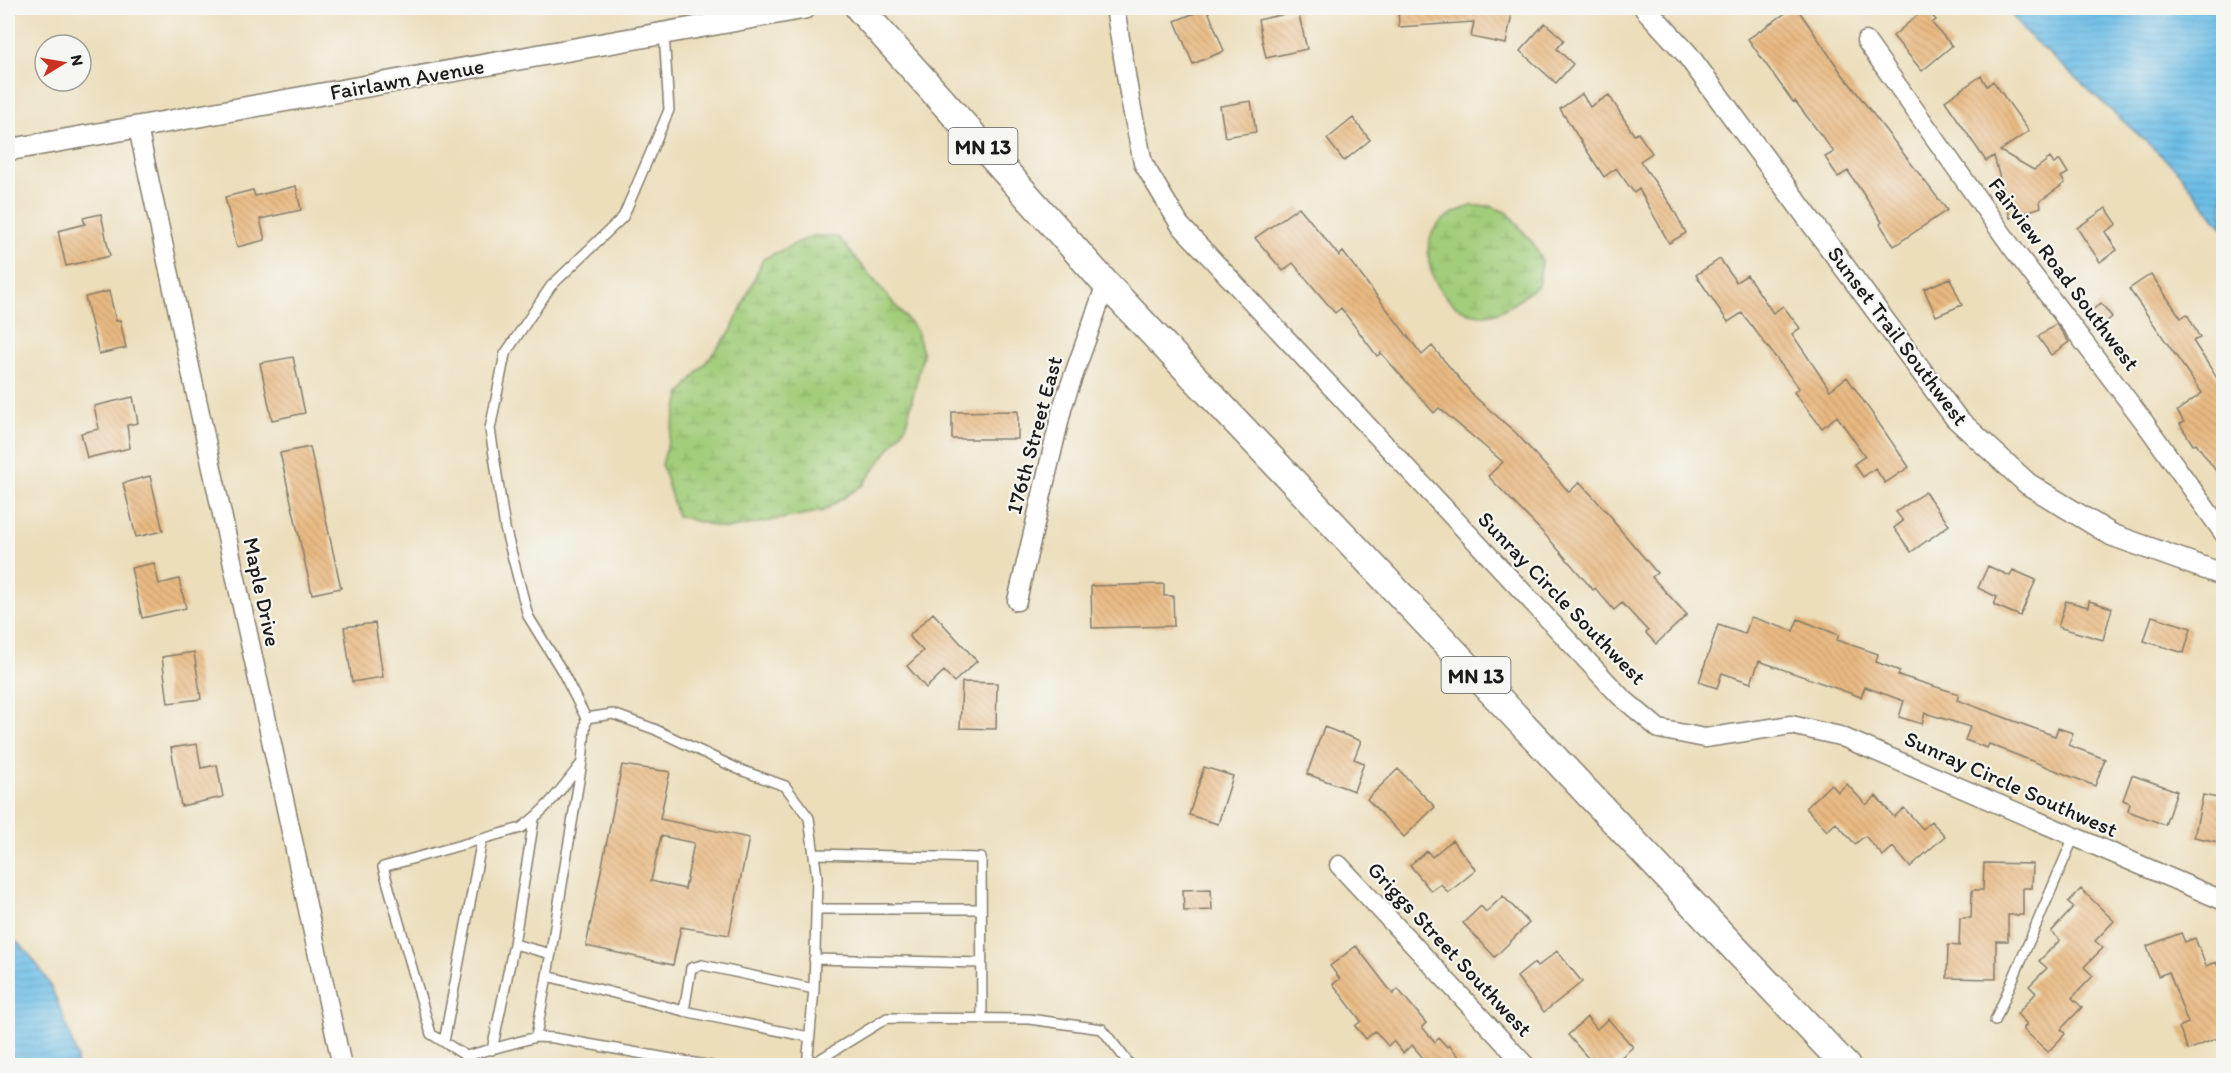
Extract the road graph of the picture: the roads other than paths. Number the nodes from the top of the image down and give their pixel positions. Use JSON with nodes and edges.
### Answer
{"nodes":[{"id":1,"x":806,"y":8,"type":"edge"},
{"id":2,"x":859,"y":8,"type":"edge"},
{"id":3,"x":1115,"y":8,"type":"edge"},
{"id":4,"x":1645,"y":8,"type":"edge"},
{"id":5,"x":664,"y":33,"type":"junction"},
{"id":6,"x":1866,"y":41,"type":"dead end"},
{"id":7,"x":138,"y":128,"type":"junction"},
{"id":8,"x":8,"y":150,"type":"edge"},
{"id":9,"x":1106,"y":284,"type":"junction"},
{"id":10,"x":2223,"y":534,"type":"edge"},
{"id":11,"x":2223,"y":574,"type":"edge"},
{"id":12,"x":1017,"y":601,"type":"dead end"},
{"id":13,"x":586,"y":718,"type":"junction"},
{"id":14,"x":582,"y":762,"type":"junction"},
{"id":15,"x":534,"y":819,"type":"junction"},
{"id":16,"x":482,"y":839,"type":"junction"},
{"id":17,"x":2073,"y":839,"type":"junction"},
{"id":18,"x":814,"y":854,"type":"junction"},
{"id":19,"x":1339,"y":865,"type":"dead end"},
{"id":20,"x":2223,"y":902,"type":"edge"},
{"id":21,"x":816,"y":909,"type":"junction"},
{"id":22,"x":981,"y":909,"type":"junction"},
{"id":23,"x":514,"y":944,"type":"junction"},
{"id":24,"x":550,"y":954,"type":"junction"},
{"id":25,"x":814,"y":959,"type":"junction"},
{"id":26,"x":981,"y":963,"type":"junction"},
{"id":27,"x":547,"y":976,"type":"junction"},
{"id":28,"x":814,"y":988,"type":"junction"},
{"id":29,"x":684,"y":1011,"type":"junction"},
{"id":30,"x":982,"y":1018,"type":"junction"},
{"id":31,"x":1995,"y":1021,"type":"dead end"},
{"id":32,"x":536,"y":1037,"type":"junction"},
{"id":33,"x":809,"y":1037,"type":"junction"},
{"id":34,"x":444,"y":1042,"type":"junction"},
{"id":35,"x":492,"y":1050,"type":"junction"},
{"id":36,"x":342,"y":1065,"type":"edge"},
{"id":37,"x":711,"y":1065,"type":"edge"},
{"id":38,"x":808,"y":1065,"type":"edge"},
{"id":39,"x":1131,"y":1065,"type":"edge"},
{"id":40,"x":1526,"y":1065,"type":"edge"},
{"id":41,"x":1846,"y":1065,"type":"edge"}],
"edges":[{"from":1,"to":5,"type":"street","name":"Fairlawn Avenue"},
{"from":2,"to":9,"type":"main road","number":"MN 13"},
{"from":3,"to":17,"type":"street","name":"Sunray Circle Southwest"},
{"from":4,"to":11,"type":"street","name":"Sunset Trail Southwest"},
{"from":5,"to":7,"type":"street","name":"Fairlawn Avenue"},
{"from":5,"to":13,"type":"lane"},
{"from":6,"to":10,"type":"street","name":"Fairview Road Southwest"},
{"from":7,"to":8,"type":"street","name":"Fairlawn Avenue"},
{"from":7,"to":36,"type":"street","name":"Maple Drive"},
{"from":9,"to":12,"type":"street","name":"176th Street East"},
{"from":9,"to":41,"type":"main road","number":"MN 13"},
{"from":13,"to":14,"type":"lane"},
{"from":13,"to":18,"type":"lane"},
{"from":14,"to":15,"type":"lane"},
{"from":14,"to":24,"type":"lane"},
{"from":15,"to":16,"type":"lane"},
{"from":15,"to":23,"type":"lane"},
{"from":16,"to":34,"type":"lane"},
{"from":16,"to":34,"type":"lane"},
{"from":17,"to":20,"type":"street","name":"Sunray Circle Southwest"},
{"from":17,"to":31,"type":"lane"},
{"from":18,"to":21,"type":"lane"},
{"from":18,"to":22,"type":"lane"},
{"from":19,"to":40,"type":"street","name":"Griggs Street Southwest"},
{"from":21,"to":22,"type":"lane"},
{"from":21,"to":25,"type":"lane"},
{"from":22,"to":26,"type":"lane"},
{"from":23,"to":24,"type":"lane"},
{"from":23,"to":35,"type":"lane"},
{"from":24,"to":27,"type":"lane"},
{"from":25,"to":26,"type":"lane"},
{"from":25,"to":28,"type":"lane"},
{"from":26,"to":30,"type":"lane"},
{"from":27,"to":29,"type":"lane"},
{"from":27,"to":32,"type":"lane"},
{"from":28,"to":29,"type":"lane"},
{"from":28,"to":33,"type":"lane"},
{"from":29,"to":33,"type":"lane"},
{"from":30,"to":38,"type":"lane"},
{"from":30,"to":39,"type":"lane"},
{"from":32,"to":35,"type":"lane"},
{"from":32,"to":37,"type":"lane"},
{"from":33,"to":38,"type":"lane"},
{"from":34,"to":35,"type":"lane"}]}
